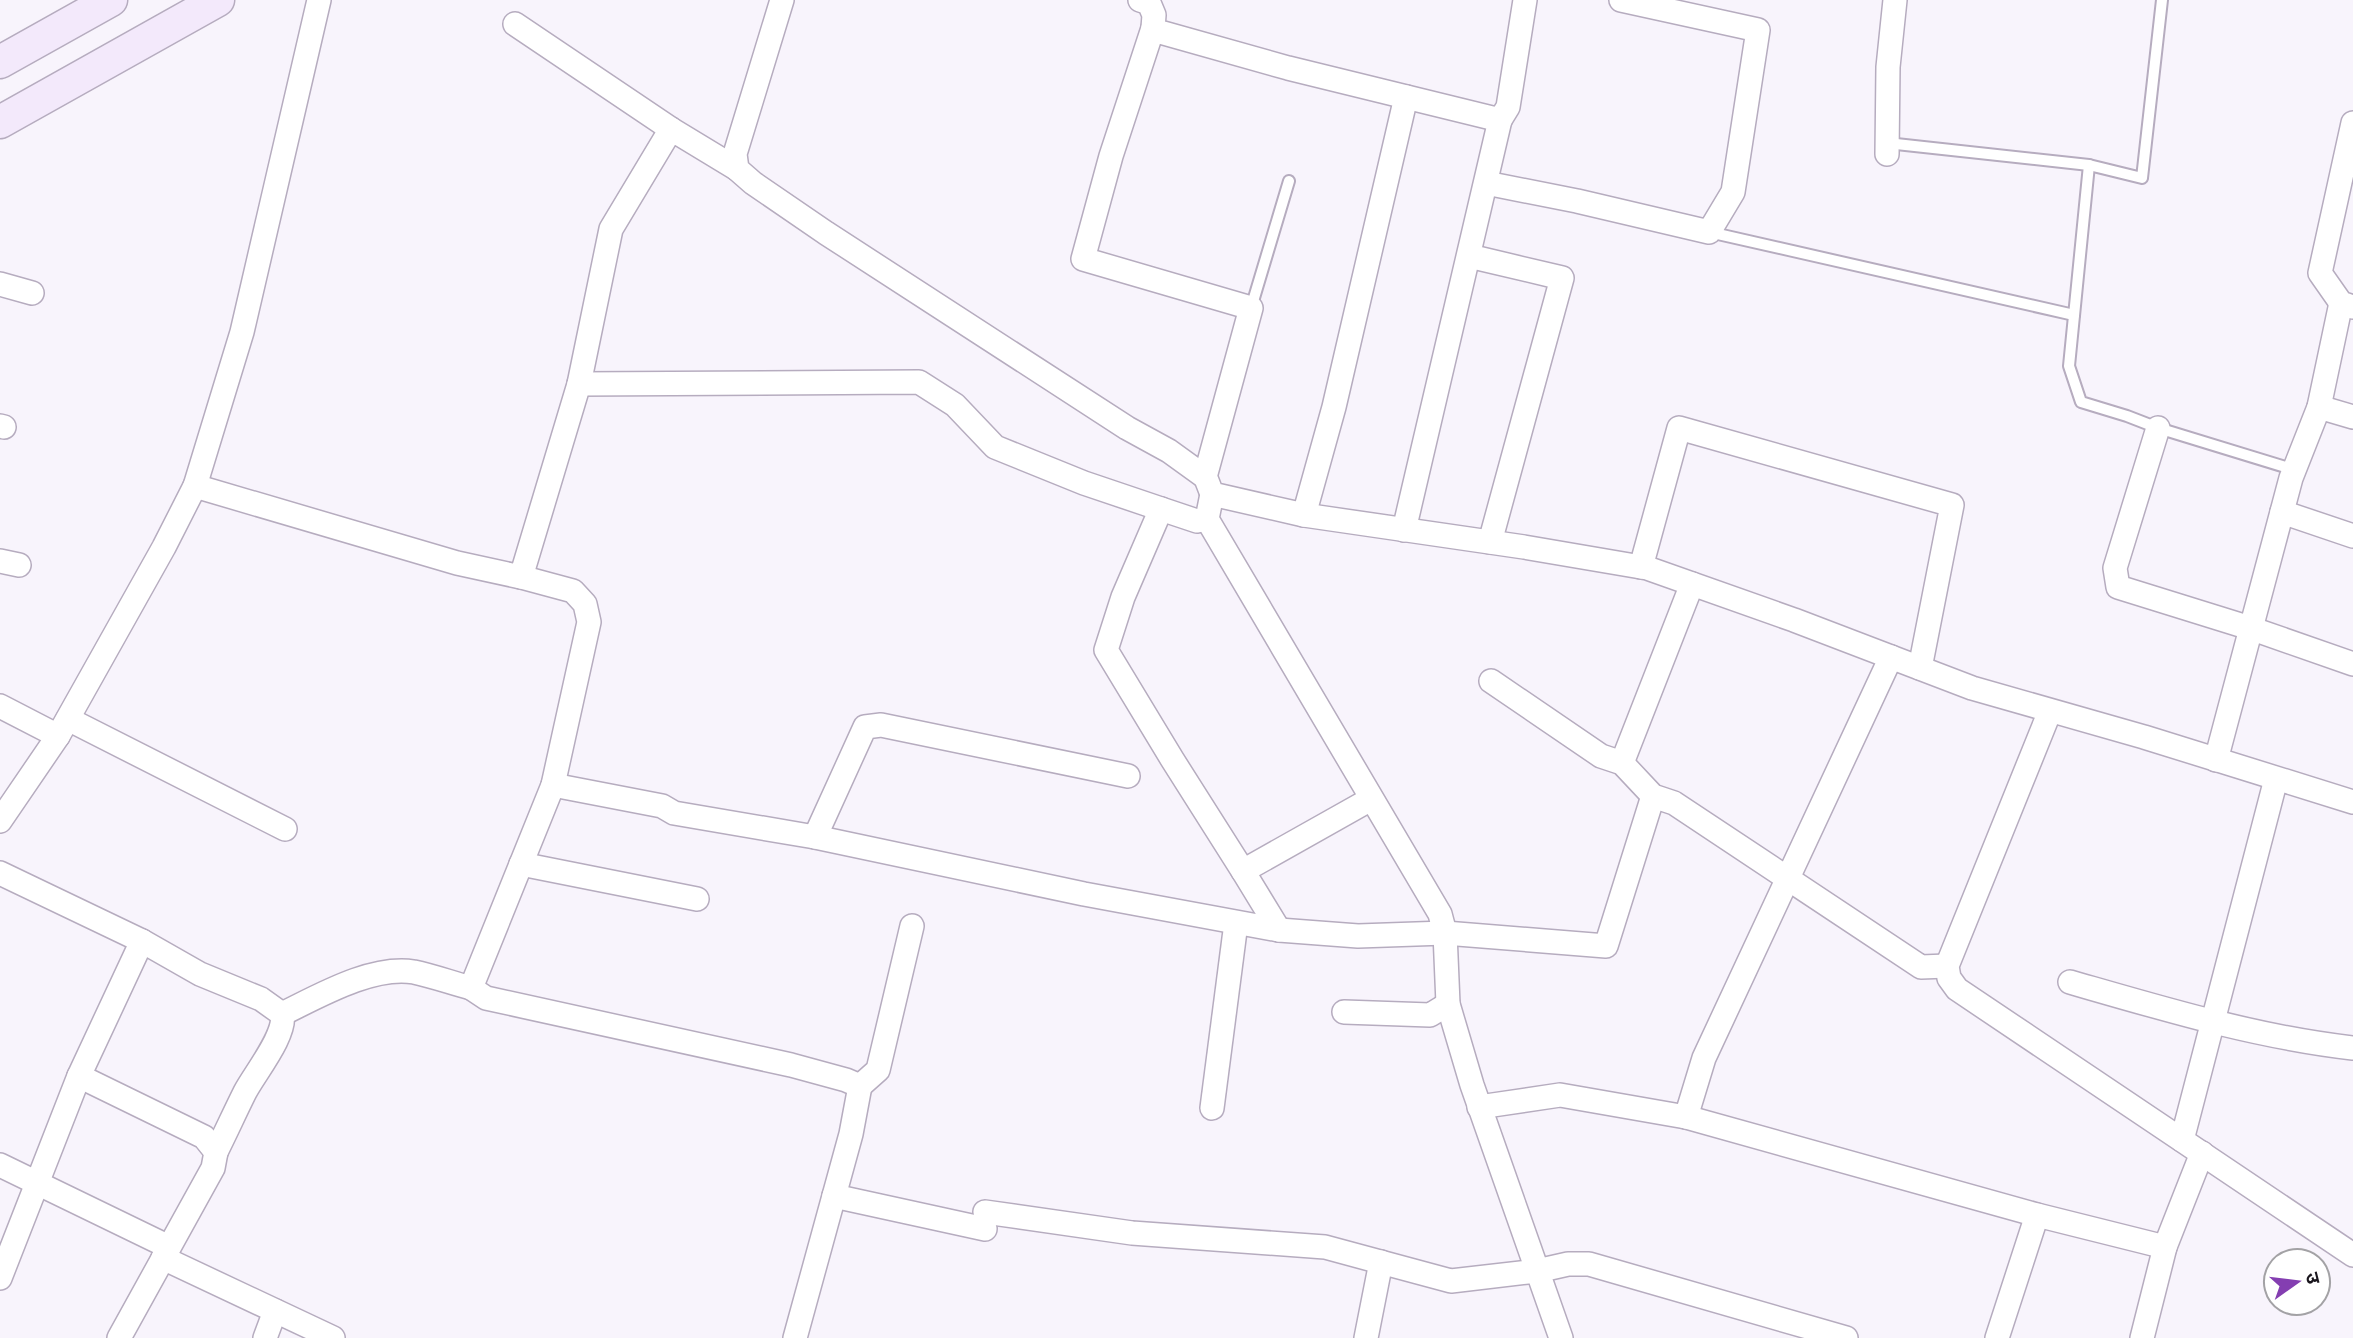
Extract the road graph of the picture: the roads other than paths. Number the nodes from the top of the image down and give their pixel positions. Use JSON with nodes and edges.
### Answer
{"nodes":[{"id":1,"x":111,"y":0,"type":"edge"},
{"id":2,"x":218,"y":0,"type":"edge"},
{"id":3,"x":320,"y":0,"type":"edge"},
{"id":4,"x":782,"y":0,"type":"edge"},
{"id":5,"x":1140,"y":0,"type":"edge"},
{"id":6,"x":1525,"y":0,"type":"edge"},
{"id":7,"x":1621,"y":0,"type":"edge"},
{"id":8,"x":1895,"y":0,"type":"edge"},
{"id":9,"x":2162,"y":0,"type":"edge"},
{"id":10,"x":515,"y":24,"type":"dead end"},
{"id":11,"x":1153,"y":28,"type":"junction"},
{"id":12,"x":0,"y":62,"type":"edge"},
{"id":13,"x":1406,"y":97,"type":"junction"},
{"id":14,"x":1500,"y":120,"type":"junction"},
{"id":15,"x":0,"y":122,"type":"edge"},
{"id":16,"x":671,"y":129,"type":"junction"},
{"id":17,"x":2352,"y":129,"type":"edge"},
{"id":18,"x":1887,"y":148,"type":"joint"},
{"id":19,"x":2089,"y":165,"type":"junction"},
{"id":20,"x":737,"y":169,"type":"junction"},
{"id":21,"x":1289,"y":181,"type":"dead end"},
{"id":22,"x":1486,"y":183,"type":"junction"},
{"id":23,"x":1709,"y":232,"type":"junction"},
{"id":24,"x":1469,"y":256,"type":"junction"},
{"id":25,"x":0,"y":284,"type":"edge"},
{"id":26,"x":32,"y":293,"type":"dead end"},
{"id":27,"x":2347,"y":305,"type":"edge"},
{"id":28,"x":1251,"y":308,"type":"junction"},
{"id":29,"x":2074,"y":315,"type":"junction"},
{"id":30,"x":579,"y":384,"type":"junction"},
{"id":31,"x":2319,"y":407,"type":"junction"},
{"id":32,"x":2353,"y":418,"type":"edge"},
{"id":33,"x":2158,"y":428,"type":"junction"},
{"id":34,"x":2295,"y":470,"type":"junction"},
{"id":35,"x":1209,"y":485,"type":"junction"},
{"id":36,"x":195,"y":486,"type":"junction"},
{"id":37,"x":1161,"y":509,"type":"junction"},
{"id":38,"x":2282,"y":512,"type":"junction"},
{"id":39,"x":1304,"y":515,"type":"junction"},
{"id":40,"x":1207,"y":519,"type":"junction"},
{"id":41,"x":1404,"y":530,"type":"junction"},
{"id":42,"x":2353,"y":536,"type":"edge"},
{"id":43,"x":1490,"y":542,"type":"junction"},
{"id":44,"x":1641,"y":567,"type":"junction"},
{"id":45,"x":521,"y":577,"type":"junction"},
{"id":46,"x":1692,"y":584,"type":"junction"},
{"id":47,"x":2250,"y":628,"type":"junction"},
{"id":48,"x":1891,"y":657,"type":"junction"},
{"id":49,"x":2353,"y":664,"type":"edge"},
{"id":50,"x":1920,"y":668,"type":"junction"},
{"id":51,"x":1491,"y":681,"type":"dead end"},
{"id":52,"x":0,"y":706,"type":"edge"},
{"id":53,"x":2050,"y":711,"type":"junction"},
{"id":54,"x":63,"y":727,"type":"junction"},
{"id":55,"x":2216,"y":760,"type":"junction"},
{"id":56,"x":1622,"y":763,"type":"junction"},
{"id":57,"x":1128,"y":776,"type":"dead end"},
{"id":58,"x":2276,"y":779,"type":"junction"},
{"id":59,"x":553,"y":785,"type":"junction"},
{"id":60,"x":1653,"y":796,"type":"junction"},
{"id":61,"x":1371,"y":799,"type":"junction"},
{"id":62,"x":2353,"y":802,"type":"edge"},
{"id":63,"x":0,"y":821,"type":"edge"},
{"id":64,"x":285,"y":829,"type":"dead end"},
{"id":65,"x":815,"y":837,"type":"junction"},
{"id":66,"x":521,"y":864,"type":"junction"},
{"id":67,"x":1243,"y":871,"type":"junction"},
{"id":68,"x":0,"y":873,"type":"edge"},
{"id":69,"x":1788,"y":878,"type":"junction"},
{"id":70,"x":697,"y":899,"type":"dead end"},
{"id":71,"x":1236,"y":923,"type":"junction"},
{"id":72,"x":912,"y":926,"type":"dead end"},
{"id":73,"x":1279,"y":930,"type":"junction"},
{"id":74,"x":1445,"y":933,"type":"junction"},
{"id":75,"x":142,"y":941,"type":"junction"},
{"id":76,"x":1947,"y":966,"type":"junction"},
{"id":77,"x":2070,"y":982,"type":"dead end"},
{"id":78,"x":471,"y":988,"type":"junction"},
{"id":79,"x":1448,"y":1004,"type":"junction"},
{"id":80,"x":1344,"y":1012,"type":"dead end"},
{"id":81,"x":282,"y":1014,"type":"junction"},
{"id":82,"x":2213,"y":1023,"type":"junction"},
{"id":83,"x":2353,"y":1048,"type":"edge"},
{"id":84,"x":79,"y":1076,"type":"junction"},
{"id":85,"x":860,"y":1086,"type":"junction"},
{"id":86,"x":1479,"y":1107,"type":"junction"},
{"id":87,"x":1212,"y":1108,"type":"dead end"},
{"id":88,"x":1686,"y":1117,"type":"junction"},
{"id":89,"x":2182,"y":1140,"type":"junction"},
{"id":90,"x":216,"y":1152,"type":"junction"},
{"id":91,"x":2202,"y":1153,"type":"junction"},
{"id":92,"x":0,"y":1165,"type":"edge"},
{"id":93,"x":37,"y":1183,"type":"junction"},
{"id":94,"x":834,"y":1196,"type":"junction"},
{"id":95,"x":2037,"y":1215,"type":"junction"},
{"id":96,"x":2165,"y":1247,"type":"junction"},
{"id":97,"x":166,"y":1253,"type":"junction"},
{"id":98,"x":2353,"y":1255,"type":"edge"},
{"id":99,"x":1381,"y":1262,"type":"junction"},
{"id":100,"x":1537,"y":1271,"type":"junction"},
{"id":101,"x":0,"y":1278,"type":"edge"},
{"id":102,"x":275,"y":1311,"type":"junction"},
{"id":103,"x":119,"y":1338,"type":"edge"},
{"id":104,"x":265,"y":1338,"type":"edge"},
{"id":105,"x":333,"y":1338,"type":"edge"},
{"id":106,"x":795,"y":1338,"type":"edge"},
{"id":107,"x":1366,"y":1338,"type":"edge"},
{"id":108,"x":1561,"y":1338,"type":"edge"},
{"id":109,"x":1846,"y":1338,"type":"edge"},
{"id":110,"x":1997,"y":1338,"type":"edge"},
{"id":111,"x":2142,"y":1338,"type":"edge"}],
"edges":[{"from":1,"to":12,"type":"street"},
{"from":2,"to":15,"type":"street"},
{"from":3,"to":36,"type":"street"},
{"from":4,"to":20,"type":"street"},
{"from":5,"to":11,"type":"street"},
{"from":6,"to":14,"type":"street"},
{"from":7,"to":23,"type":"street"},
{"from":8,"to":18,"type":"street"},
{"from":9,"to":19,"type":"lane"},
{"from":10,"to":16,"type":"street"},
{"from":11,"to":13,"type":"street"},
{"from":11,"to":28,"type":"street"},
{"from":13,"to":14,"type":"street"},
{"from":13,"to":39,"type":"street"},
{"from":14,"to":22,"type":"street"},
{"from":16,"to":20,"type":"street"},
{"from":16,"to":30,"type":"street"},
{"from":17,"to":27,"type":"street"},
{"from":18,"to":19,"type":"lane"},
{"from":19,"to":29,"type":"lane"},
{"from":20,"to":35,"type":"street"},
{"from":21,"to":28,"type":"lane"},
{"from":22,"to":23,"type":"street"},
{"from":22,"to":24,"type":"street"},
{"from":23,"to":29,"type":"lane"},
{"from":24,"to":41,"type":"street"},
{"from":24,"to":43,"type":"street"},
{"from":25,"to":26,"type":"street"},
{"from":27,"to":31,"type":"street"},
{"from":28,"to":35,"type":"street"},
{"from":29,"to":33,"type":"lane"},
{"from":30,"to":37,"type":"street"},
{"from":30,"to":45,"type":"street"},
{"from":31,"to":32,"type":"street"},
{"from":31,"to":34,"type":"street"},
{"from":33,"to":34,"type":"lane"},
{"from":33,"to":47,"type":"street"},
{"from":34,"to":38,"type":"street"},
{"from":35,"to":39,"type":"street"},
{"from":35,"to":40,"type":"street"},
{"from":36,"to":45,"type":"street"},
{"from":36,"to":54,"type":"street"},
{"from":37,"to":40,"type":"street"},
{"from":37,"to":67,"type":"street"},
{"from":38,"to":42,"type":"street"},
{"from":38,"to":47,"type":"street"},
{"from":39,"to":41,"type":"street"},
{"from":40,"to":61,"type":"street"},
{"from":41,"to":43,"type":"street"},
{"from":43,"to":44,"type":"street"},
{"from":44,"to":46,"type":"street"},
{"from":44,"to":50,"type":"street"},
{"from":45,"to":59,"type":"street"},
{"from":46,"to":48,"type":"street"},
{"from":46,"to":56,"type":"street"},
{"from":47,"to":49,"type":"street"},
{"from":47,"to":55,"type":"street"},
{"from":48,"to":50,"type":"street"},
{"from":48,"to":69,"type":"street"},
{"from":50,"to":53,"type":"street"},
{"from":51,"to":56,"type":"street"},
{"from":52,"to":54,"type":"street"},
{"from":53,"to":55,"type":"street"},
{"from":53,"to":76,"type":"street"},
{"from":54,"to":63,"type":"street"},
{"from":54,"to":64,"type":"street"},
{"from":55,"to":58,"type":"street"},
{"from":56,"to":60,"type":"street"},
{"from":57,"to":65,"type":"street"},
{"from":58,"to":62,"type":"street"},
{"from":58,"to":82,"type":"street"},
{"from":59,"to":65,"type":"street"},
{"from":59,"to":66,"type":"street"},
{"from":60,"to":69,"type":"street"},
{"from":60,"to":74,"type":"street"},
{"from":61,"to":67,"type":"street"},
{"from":61,"to":74,"type":"street"},
{"from":65,"to":71,"type":"street"},
{"from":66,"to":70,"type":"street"},
{"from":66,"to":78,"type":"street"},
{"from":67,"to":73,"type":"street"},
{"from":68,"to":75,"type":"street"},
{"from":69,"to":76,"type":"street"},
{"from":69,"to":88,"type":"street"},
{"from":71,"to":73,"type":"street"},
{"from":71,"to":87,"type":"street"},
{"from":72,"to":85,"type":"street"},
{"from":73,"to":74,"type":"street"},
{"from":74,"to":79,"type":"street"},
{"from":75,"to":81,"type":"street"},
{"from":75,"to":84,"type":"street"},
{"from":76,"to":89,"type":"street"},
{"from":77,"to":82,"type":"street"},
{"from":78,"to":81,"type":"street"},
{"from":78,"to":85,"type":"street"},
{"from":79,"to":80,"type":"street"},
{"from":79,"to":86,"type":"street"},
{"from":81,"to":90,"type":"street"},
{"from":82,"to":83,"type":"street"},
{"from":82,"to":89,"type":"street"},
{"from":84,"to":90,"type":"street"},
{"from":84,"to":93,"type":"street"},
{"from":85,"to":94,"type":"street"},
{"from":86,"to":88,"type":"street"},
{"from":86,"to":100,"type":"street"},
{"from":88,"to":95,"type":"street"},
{"from":89,"to":91,"type":"street"},
{"from":90,"to":97,"type":"street"},
{"from":91,"to":96,"type":"street"},
{"from":91,"to":98,"type":"street"},
{"from":92,"to":93,"type":"street"},
{"from":93,"to":97,"type":"street"},
{"from":93,"to":101,"type":"street"},
{"from":94,"to":99,"type":"street"},
{"from":94,"to":106,"type":"street"},
{"from":95,"to":96,"type":"street"},
{"from":95,"to":110,"type":"street"},
{"from":96,"to":111,"type":"street"},
{"from":97,"to":102,"type":"street"},
{"from":97,"to":103,"type":"street"},
{"from":99,"to":100,"type":"street"},
{"from":99,"to":107,"type":"street"},
{"from":100,"to":108,"type":"street"},
{"from":100,"to":109,"type":"street"},
{"from":102,"to":104,"type":"street"},
{"from":102,"to":105,"type":"street"}]}
